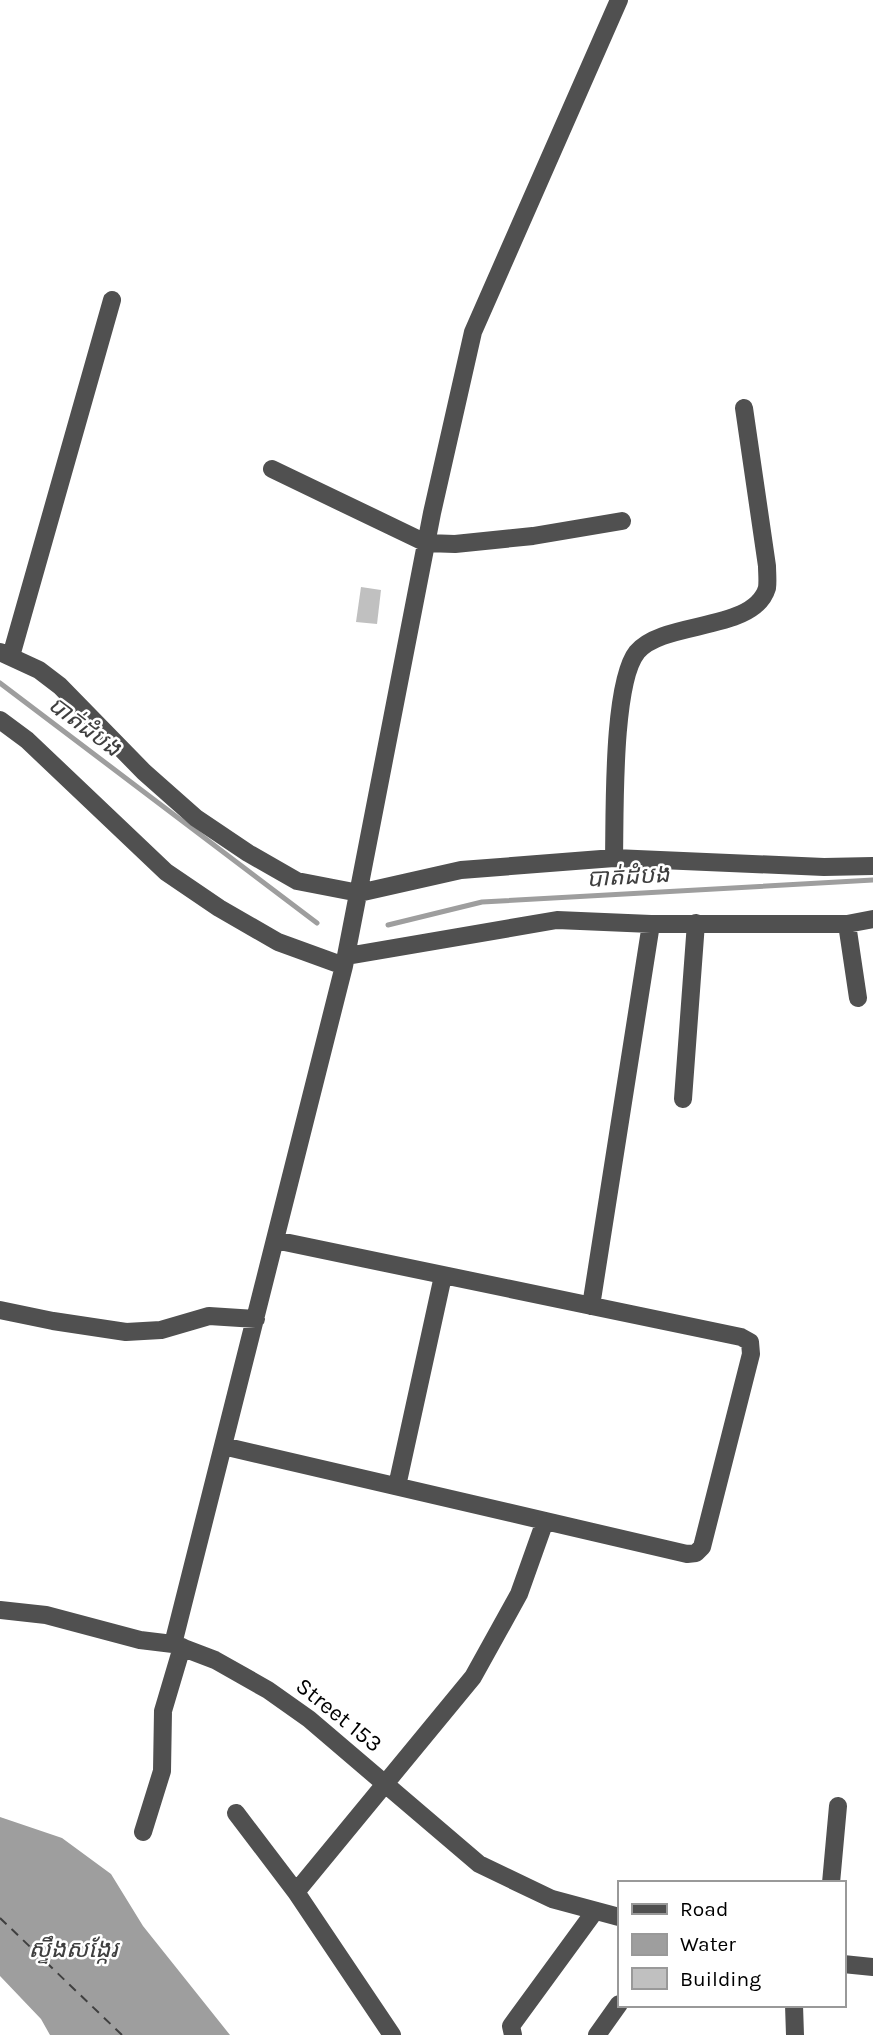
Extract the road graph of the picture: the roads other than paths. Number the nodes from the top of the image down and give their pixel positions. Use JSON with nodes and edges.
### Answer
{"nodes":[{"id":1,"x":619,"y":0,"type":"edge"},
{"id":2,"x":112,"y":300,"type":"dead end"},
{"id":3,"x":744,"y":408,"type":"dead end"},
{"id":4,"x":272,"y":468,"type":"dead end"},
{"id":5,"x":622,"y":521,"type":"dead end"},
{"id":6,"x":426,"y":543,"type":"junction"},
{"id":7,"x":5,"y":654,"type":"edge"},
{"id":8,"x":0,"y":720,"type":"edge"},
{"id":9,"x":614,"y":858,"type":"junction"},
{"id":10,"x":873,"y":866,"type":"edge"},
{"id":11,"x":359,"y":893,"type":"junction"},
{"id":12,"x":873,"y":919,"type":"edge"},
{"id":13,"x":696,"y":923,"type":"junction"},
{"id":14,"x":650,"y":924,"type":"junction"},
{"id":15,"x":847,"y":924,"type":"junction"},
{"id":16,"x":346,"y":961,"type":"junction"},
{"id":17,"x":858,"y":998,"type":"dead end"},
{"id":18,"x":683,"y":1098,"type":"dead end"},
{"id":19,"x":275,"y":1240,"type":"junction"},
{"id":20,"x":443,"y":1276,"type":"junction"},
{"id":21,"x":591,"y":1306,"type":"junction"},
{"id":22,"x":0,"y":1310,"type":"edge"},
{"id":23,"x":256,"y":1319,"type":"junction"},
{"id":24,"x":223,"y":1446,"type":"junction"},
{"id":25,"x":397,"y":1486,"type":"junction"},
{"id":26,"x":545,"y":1521,"type":"junction"},
{"id":27,"x":0,"y":1609,"type":"edge"},
{"id":28,"x":177,"y":1646,"type":"junction"},
{"id":29,"x":383,"y":1783,"type":"junction"},
{"id":30,"x":838,"y":1806,"type":"dead end"},
{"id":31,"x":236,"y":1813,"type":"dead end"},
{"id":32,"x":144,"y":1832,"type":"dead end"},
{"id":33,"x":831,"y":1881,"type":"edge"},
{"id":34,"x":296,"y":1892,"type":"junction"},
{"id":35,"x":595,"y":1911,"type":"junction"},
{"id":36,"x":618,"y":1917,"type":"edge"},
{"id":37,"x":845,"y":1964,"type":"edge"},
{"id":38,"x":873,"y":1967,"type":"edge"},
{"id":39,"x":618,"y":2005,"type":"edge"},
{"id":40,"x":793,"y":2007,"type":"edge"},
{"id":41,"x":392,"y":2035,"type":"edge"},
{"id":42,"x":513,"y":2035,"type":"edge"},
{"id":43,"x":597,"y":2035,"type":"edge"},
{"id":44,"x":795,"y":2035,"type":"edge"}],
"edges":[{"from":1,"to":6,"type":"street"},
{"from":2,"to":7,"type":"street"},
{"from":3,"to":9,"type":"street"},
{"from":4,"to":6,"type":"street"},
{"from":5,"to":6,"type":"street"},
{"from":6,"to":11,"type":"street"},
{"from":7,"to":11,"type":"street"},
{"from":8,"to":16,"type":"street"},
{"from":9,"to":10,"type":"street"},
{"from":9,"to":11,"type":"street"},
{"from":11,"to":16,"type":"street"},
{"from":12,"to":15,"type":"street"},
{"from":13,"to":14,"type":"street"},
{"from":13,"to":15,"type":"street"},
{"from":13,"to":18,"type":"street"},
{"from":14,"to":16,"type":"street"},
{"from":14,"to":21,"type":"street"},
{"from":15,"to":17,"type":"street"},
{"from":16,"to":19,"type":"street"},
{"from":19,"to":20,"type":"street"},
{"from":19,"to":23,"type":"street"},
{"from":20,"to":21,"type":"street"},
{"from":20,"to":25,"type":"street"},
{"from":21,"to":26,"type":"street"},
{"from":22,"to":23,"type":"street"},
{"from":23,"to":24,"type":"street"},
{"from":24,"to":25,"type":"street"},
{"from":24,"to":28,"type":"street"},
{"from":25,"to":26,"type":"street"},
{"from":26,"to":29,"type":"street"},
{"from":27,"to":28,"type":"street","name":"Street 153"},
{"from":28,"to":29,"type":"street","name":"Street 153"},
{"from":28,"to":32,"type":"street"},
{"from":29,"to":34,"type":"street"},
{"from":29,"to":35,"type":"street","name":"Street 153"},
{"from":30,"to":33,"type":"street"},
{"from":31,"to":34,"type":"street"},
{"from":34,"to":41,"type":"street"},
{"from":35,"to":36,"type":"street","name":"Street 153"},
{"from":35,"to":42,"type":"street"},
{"from":37,"to":38,"type":"street"},
{"from":39,"to":43,"type":"street"},
{"from":40,"to":44,"type":"street"}]}
